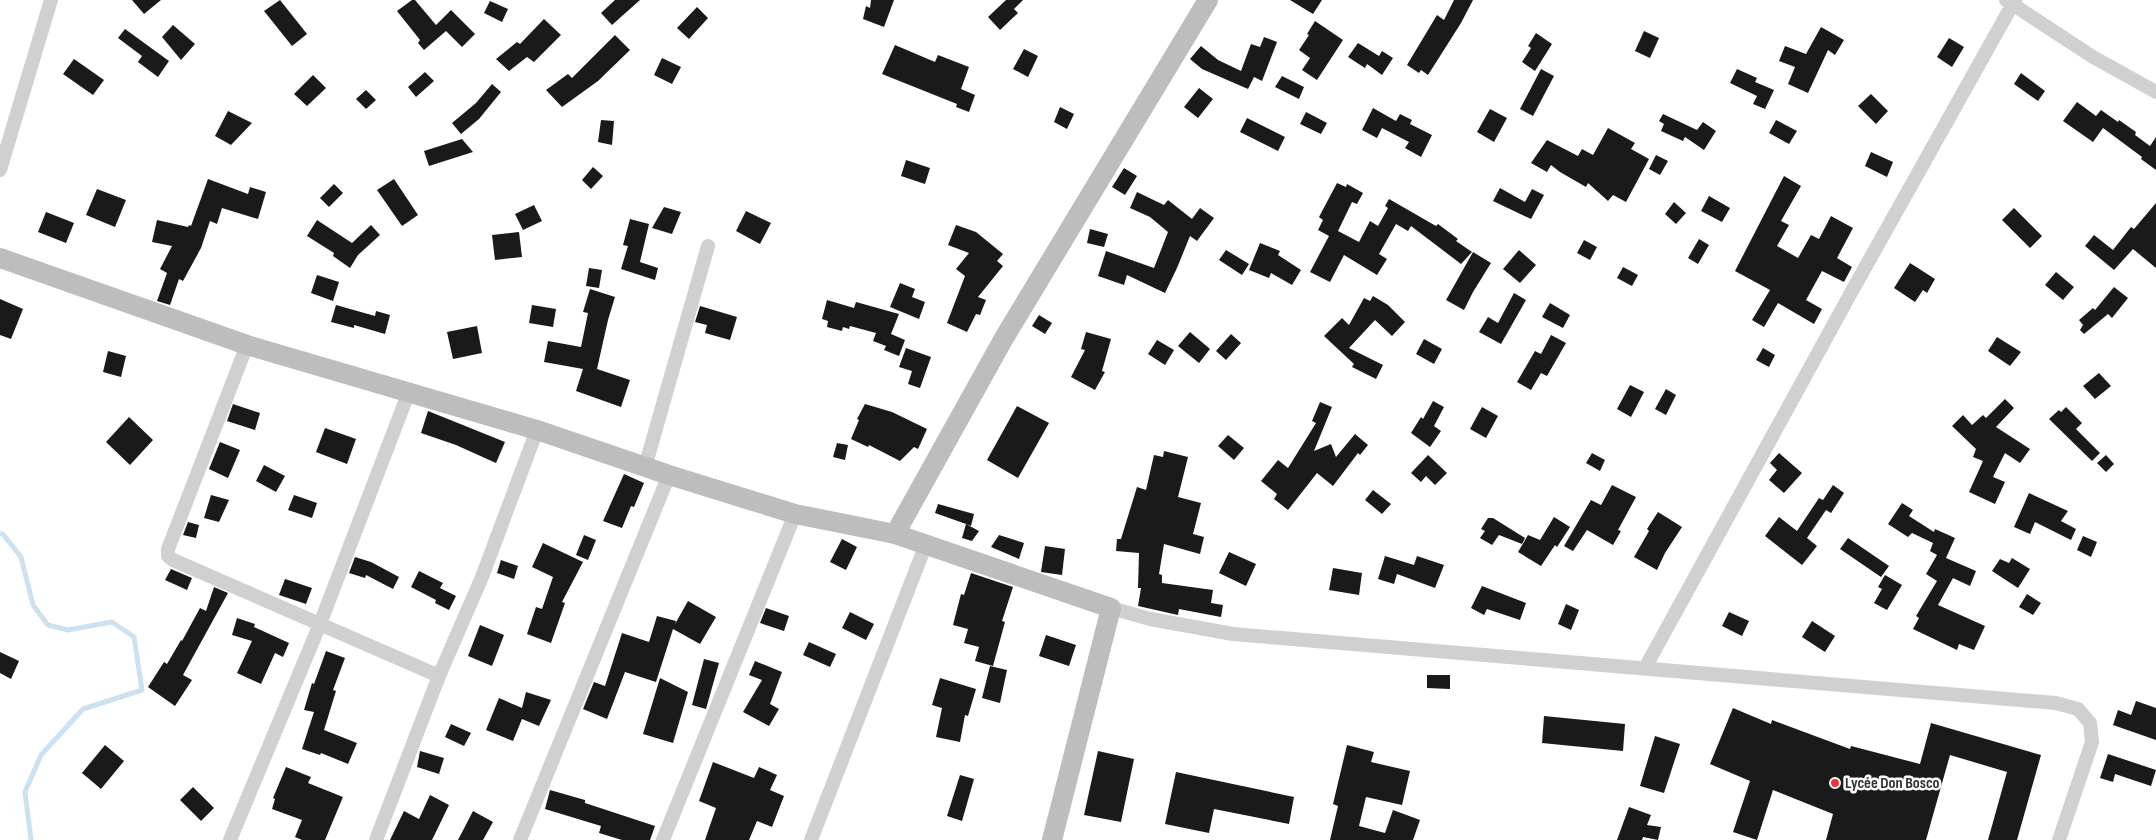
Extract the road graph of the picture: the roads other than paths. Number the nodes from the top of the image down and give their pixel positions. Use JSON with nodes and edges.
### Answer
{"nodes":[{"id":1,"x":51,"y":0,"type":"edge"},
{"id":2,"x":1208,"y":0,"type":"edge"},
{"id":3,"x":2011,"y":1,"type":"edge"},
{"id":4,"x":2156,"y":92,"type":"edge"},
{"id":5,"x":0,"y":170,"type":"edge"},
{"id":6,"x":708,"y":246,"type":"dead end"},
{"id":7,"x":0,"y":258,"type":"edge"},
{"id":8,"x":247,"y":345,"type":"junction"},
{"id":9,"x":408,"y":394,"type":"junction"},
{"id":10,"x":537,"y":430,"type":"junction"},
{"id":11,"x":645,"y":467,"type":"junction"},
{"id":12,"x":669,"y":475,"type":"junction"},
{"id":13,"x":794,"y":514,"type":"junction"},
{"id":14,"x":895,"y":534,"type":"junction"},
{"id":15,"x":926,"y":544,"type":"junction"},
{"id":16,"x":1111,"y":608,"type":"junction"},
{"id":17,"x":320,"y":624,"type":"junction"},
{"id":18,"x":1645,"y":668,"type":"junction"},
{"id":19,"x":439,"y":676,"type":"junction"},
{"id":20,"x":230,"y":840,"type":"edge"},
{"id":21,"x":376,"y":840,"type":"edge"},
{"id":22,"x":520,"y":840,"type":"edge"},
{"id":23,"x":663,"y":840,"type":"edge"},
{"id":24,"x":811,"y":840,"type":"edge"},
{"id":25,"x":1052,"y":840,"type":"edge"},
{"id":26,"x":2059,"y":840,"type":"edge"}],
"edges":[{"from":1,"to":5,"type":"street"},
{"from":2,"to":14,"type":"street"},
{"from":3,"to":4,"type":"street"},
{"from":3,"to":18,"type":"street"},
{"from":6,"to":11,"type":"street"},
{"from":7,"to":8,"type":"street"},
{"from":8,"to":9,"type":"street"},
{"from":8,"to":17,"type":"street"},
{"from":9,"to":10,"type":"street"},
{"from":9,"to":17,"type":"street"},
{"from":10,"to":11,"type":"street"},
{"from":10,"to":19,"type":"street"},
{"from":11,"to":12,"type":"street"},
{"from":12,"to":13,"type":"street"},
{"from":12,"to":22,"type":"street"},
{"from":13,"to":14,"type":"street"},
{"from":13,"to":23,"type":"street"},
{"from":14,"to":15,"type":"street"},
{"from":15,"to":16,"type":"street"},
{"from":15,"to":24,"type":"street"},
{"from":16,"to":18,"type":"street"},
{"from":16,"to":25,"type":"street"},
{"from":17,"to":19,"type":"street"},
{"from":17,"to":20,"type":"street"},
{"from":18,"to":26,"type":"street"},
{"from":19,"to":21,"type":"street"}]}
